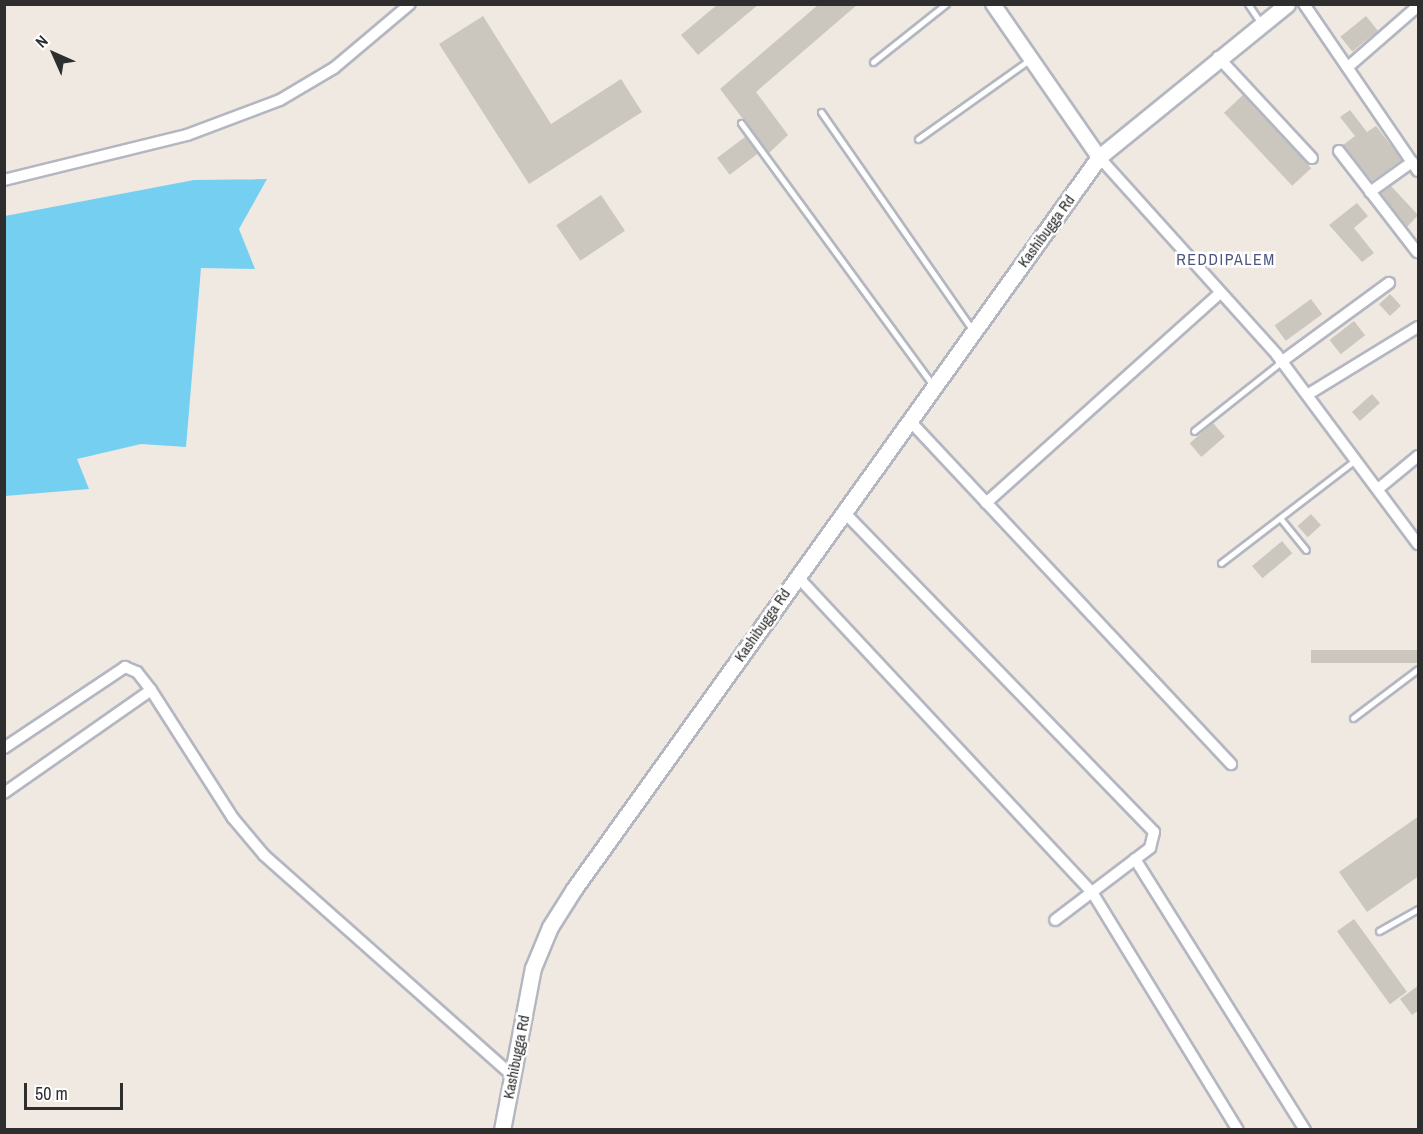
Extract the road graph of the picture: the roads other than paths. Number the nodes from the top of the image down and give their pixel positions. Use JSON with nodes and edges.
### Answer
{"nodes":[{"id":1,"x":410,"y":4,"type":"edge"},
{"id":2,"x":946,"y":4,"type":"edge"},
{"id":3,"x":993,"y":4,"type":"edge"},
{"id":4,"x":1248,"y":4,"type":"edge"},
{"id":5,"x":1287,"y":4,"type":"edge"},
{"id":6,"x":1304,"y":4,"type":"edge"},
{"id":7,"x":1419,"y":6,"type":"edge"},
{"id":8,"x":1261,"y":24,"type":"junction"},
{"id":9,"x":1218,"y":57,"type":"junction"},
{"id":10,"x":1031,"y":59,"type":"junction"},
{"id":11,"x":873,"y":62,"type":"dead end"},
{"id":12,"x":1348,"y":67,"type":"junction"},
{"id":13,"x":821,"y":112,"type":"dead end"},
{"id":14,"x":741,"y":123,"type":"dead end"},
{"id":15,"x":918,"y":139,"type":"dead end"},
{"id":16,"x":1339,"y":151,"type":"dead end"},
{"id":17,"x":1099,"y":157,"type":"junction"},
{"id":18,"x":1312,"y":158,"type":"dead end"},
{"id":19,"x":1415,"y":167,"type":"edge"},
{"id":20,"x":4,"y":180,"type":"edge"},
{"id":21,"x":1370,"y":192,"type":"junction"},
{"id":22,"x":1417,"y":252,"type":"edge"},
{"id":23,"x":1389,"y":283,"type":"dead end"},
{"id":24,"x":1219,"y":294,"type":"junction"},
{"id":25,"x":1419,"y":327,"type":"edge"},
{"id":26,"x":972,"y":329,"type":"junction"},
{"id":27,"x":1281,"y":362,"type":"junction"},
{"id":28,"x":933,"y":385,"type":"junction"},
{"id":29,"x":1307,"y":395,"type":"junction"},
{"id":30,"x":910,"y":421,"type":"junction"},
{"id":31,"x":1194,"y":431,"type":"dead end"},
{"id":32,"x":1419,"y":456,"type":"edge"},
{"id":33,"x":1356,"y":459,"type":"junction"},
{"id":34,"x":1378,"y":489,"type":"junction"},
{"id":35,"x":986,"y":503,"type":"junction"},
{"id":36,"x":843,"y":511,"type":"junction"},
{"id":37,"x":1280,"y":518,"type":"junction"},
{"id":38,"x":1419,"y":544,"type":"edge"},
{"id":39,"x":1306,"y":550,"type":"dead end"},
{"id":40,"x":1221,"y":564,"type":"dead end"},
{"id":41,"x":797,"y":576,"type":"junction"},
{"id":42,"x":1419,"y":669,"type":"edge"},
{"id":43,"x":151,"y":690,"type":"junction"},
{"id":44,"x":1353,"y":718,"type":"dead end"},
{"id":45,"x":4,"y":748,"type":"edge"},
{"id":46,"x":1231,"y":764,"type":"dead end"},
{"id":47,"x":4,"y":793,"type":"edge"},
{"id":48,"x":1134,"y":860,"type":"junction"},
{"id":49,"x":1092,"y":892,"type":"junction"},
{"id":50,"x":1419,"y":909,"type":"edge"},
{"id":51,"x":1055,"y":921,"type":"dead end"},
{"id":52,"x":1379,"y":931,"type":"dead end"},
{"id":53,"x":513,"y":1076,"type":"junction"},
{"id":54,"x":502,"y":1130,"type":"edge"},
{"id":55,"x":1238,"y":1130,"type":"edge"},
{"id":56,"x":1305,"y":1130,"type":"edge"}],
"edges":[{"from":1,"to":20,"type":"street"},
{"from":2,"to":11,"type":"lane"},
{"from":3,"to":10,"type":"street"},
{"from":4,"to":8,"type":"lane"},
{"from":5,"to":8,"type":"main road","name":"Kashibugga Rd"},
{"from":6,"to":12,"type":"street"},
{"from":7,"to":12,"type":"street"},
{"from":8,"to":9,"type":"main road","name":"Kashibugga Rd"},
{"from":9,"to":17,"type":"main road","name":"Kashibugga Rd"},
{"from":9,"to":18,"type":"street"},
{"from":10,"to":15,"type":"lane"},
{"from":10,"to":17,"type":"street"},
{"from":12,"to":19,"type":"street"},
{"from":13,"to":26,"type":"lane"},
{"from":14,"to":28,"type":"lane"},
{"from":16,"to":21,"type":"street"},
{"from":17,"to":24,"type":"street"},
{"from":17,"to":26,"type":"main road","name":"Kashibugga Rd"},
{"from":19,"to":21,"type":"street"},
{"from":21,"to":22,"type":"street"},
{"from":23,"to":27,"type":"street"},
{"from":24,"to":27,"type":"street"},
{"from":24,"to":35,"type":"street"},
{"from":25,"to":29,"type":"street"},
{"from":26,"to":28,"type":"main road","name":"Kashibugga Rd"},
{"from":27,"to":29,"type":"street"},
{"from":27,"to":31,"type":"lane"},
{"from":28,"to":30,"type":"main road","name":"Kashibugga Rd"},
{"from":29,"to":33,"type":"street"},
{"from":30,"to":35,"type":"street"},
{"from":30,"to":36,"type":"main road","name":"Kashibugga Rd"},
{"from":32,"to":34,"type":"street"},
{"from":33,"to":34,"type":"street"},
{"from":33,"to":37,"type":"lane"},
{"from":34,"to":38,"type":"street"},
{"from":35,"to":46,"type":"street"},
{"from":36,"to":41,"type":"main road","name":"Kashibugga Rd"},
{"from":36,"to":48,"type":"street"},
{"from":37,"to":39,"type":"lane"},
{"from":37,"to":40,"type":"lane"},
{"from":41,"to":49,"type":"street"},
{"from":41,"to":53,"type":"main road","name":"Kashibugga Rd"},
{"from":42,"to":44,"type":"lane"},
{"from":43,"to":45,"type":"street"},
{"from":43,"to":47,"type":"street"},
{"from":43,"to":53,"type":"street"},
{"from":48,"to":49,"type":"street"},
{"from":48,"to":56,"type":"street"},
{"from":49,"to":51,"type":"street"},
{"from":49,"to":55,"type":"street"},
{"from":50,"to":52,"type":"lane"},
{"from":53,"to":54,"type":"main road","name":"Kashibugga Rd"}]}
